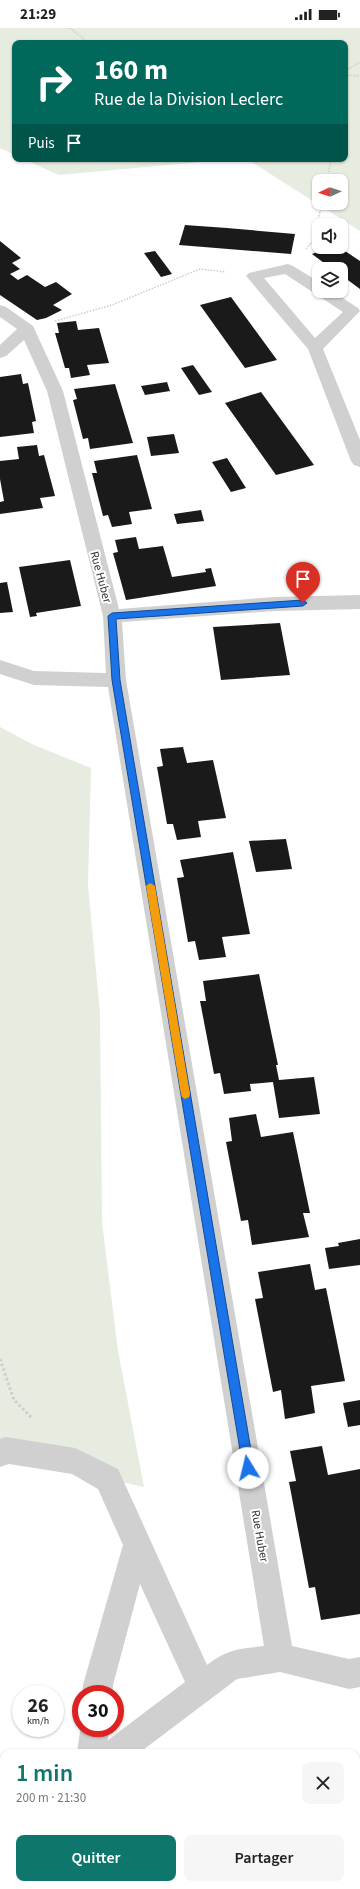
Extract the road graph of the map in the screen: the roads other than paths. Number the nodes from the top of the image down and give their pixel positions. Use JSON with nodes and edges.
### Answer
{"nodes":[{"id":1,"x":312,"y":284,"type":"edge"},
{"id":2,"x":332,"y":298,"type":"edge"},
{"id":3,"x":0,"y":310,"type":"edge"},
{"id":4,"x":27,"y":329,"type":"junction"},
{"id":5,"x":315,"y":348,"type":"junction"},
{"id":6,"x":0,"y":353,"type":"edge"},
{"id":7,"x":360,"y":461,"type":"edge"},
{"id":8,"x":360,"y":602,"type":"edge"},
{"id":9,"x":112,"y":616,"type":"junction"},
{"id":10,"x":0,"y":668,"type":"edge"},
{"id":11,"x":116,"y":680,"type":"junction"},
{"id":12,"x":0,"y":1454,"type":"edge"},
{"id":13,"x":137,"y":1546,"type":"junction"},
{"id":14,"x":280,"y":1658,"type":"junction"},
{"id":15,"x":360,"y":1672,"type":"edge"},
{"id":16,"x":98,"y":1685,"type":"edge"},
{"id":17,"x":202,"y":1687,"type":"junction"},
{"id":18,"x":93,"y":1737,"type":"edge"},
{"id":19,"x":92,"y":1749,"type":"edge"},
{"id":20,"x":120,"y":1749,"type":"edge"}],
"edges":[{"from":1,"to":5,"type":"street"},
{"from":2,"to":5,"type":"street"},
{"from":3,"to":4,"type":"street"},
{"from":4,"to":6,"type":"street"},
{"from":4,"to":9,"type":"street","name":"Rue Huber"},
{"from":5,"to":7,"type":"street"},
{"from":8,"to":9,"type":"street"},
{"from":9,"to":11,"type":"street","name":"Rue Huber"},
{"from":10,"to":11,"type":"street"},
{"from":11,"to":14,"type":"street","name":"Rue Huber"},
{"from":12,"to":13,"type":"street"},
{"from":13,"to":16,"type":"street"},
{"from":13,"to":17,"type":"street"},
{"from":14,"to":15,"type":"street"},
{"from":14,"to":17,"type":"street"},
{"from":17,"to":20,"type":"street"},
{"from":18,"to":19,"type":"street"}]}
